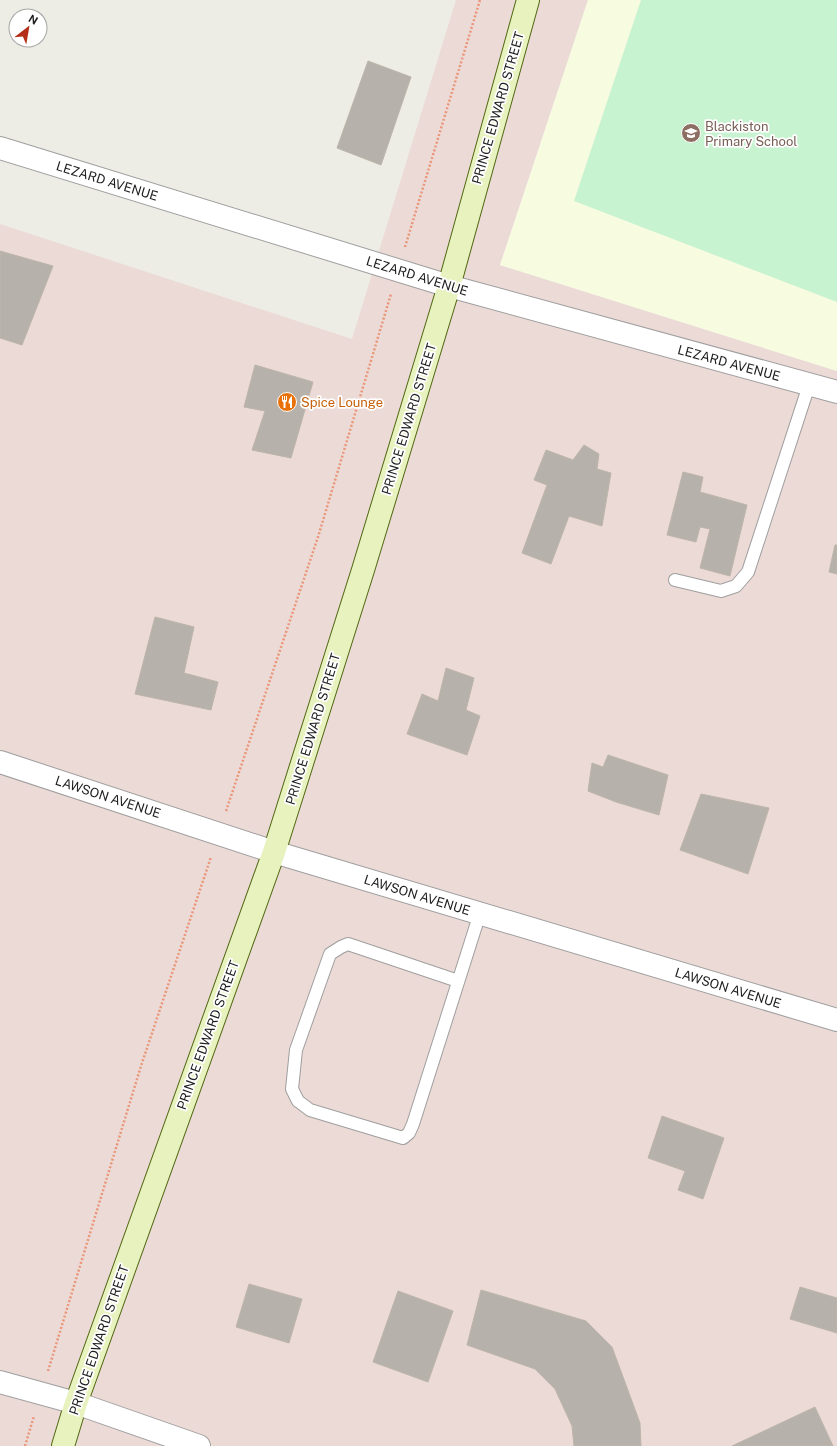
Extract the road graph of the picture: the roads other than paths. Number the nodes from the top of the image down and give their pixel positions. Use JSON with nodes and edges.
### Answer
{"nodes":[{"id":1,"x":528,"y":0,"type":"edge"},
{"id":2,"x":0,"y":148,"type":"edge"},
{"id":3,"x":449,"y":286,"type":"junction"},
{"id":4,"x":809,"y":384,"type":"junction"},
{"id":5,"x":837,"y":392,"type":"edge"},
{"id":6,"x":674,"y":580,"type":"dead end"},
{"id":7,"x":0,"y":762,"type":"edge"},
{"id":8,"x":274,"y":852,"type":"junction"},
{"id":9,"x":480,"y":913,"type":"junction"},
{"id":10,"x":458,"y":981,"type":"junction"},
{"id":11,"x":837,"y":1020,"type":"edge"},
{"id":12,"x":0,"y":1382,"type":"edge"},
{"id":13,"x":76,"y":1403,"type":"junction"},
{"id":14,"x":63,"y":1446,"type":"edge"},
{"id":15,"x":199,"y":1446,"type":"edge"}],
"edges":[{"from":1,"to":3,"type":"main road","name":"PRINCE EDWARD STREET"},
{"from":2,"to":3,"type":"street","name":"LEZARD AVENUE"},
{"from":3,"to":4,"type":"street","name":"LEZARD AVENUE"},
{"from":3,"to":8,"type":"main road","name":"PRINCE EDWARD STREET"},
{"from":4,"to":5,"type":"street","name":"LEZARD AVENUE"},
{"from":4,"to":6,"type":"lane"},
{"from":7,"to":8,"type":"street","name":"LAWSON AVENUE"},
{"from":8,"to":9,"type":"street","name":"LAWSON AVENUE"},
{"from":8,"to":13,"type":"main road","name":"PRINCE EDWARD STREET"},
{"from":9,"to":10,"type":"lane"},
{"from":9,"to":11,"type":"street","name":"LAWSON AVENUE"},
{"from":10,"to":10,"type":"lane"},
{"from":12,"to":13,"type":"street"},
{"from":13,"to":14,"type":"main road","name":"PRINCE EDWARD STREET"},
{"from":13,"to":15,"type":"street"}]}
